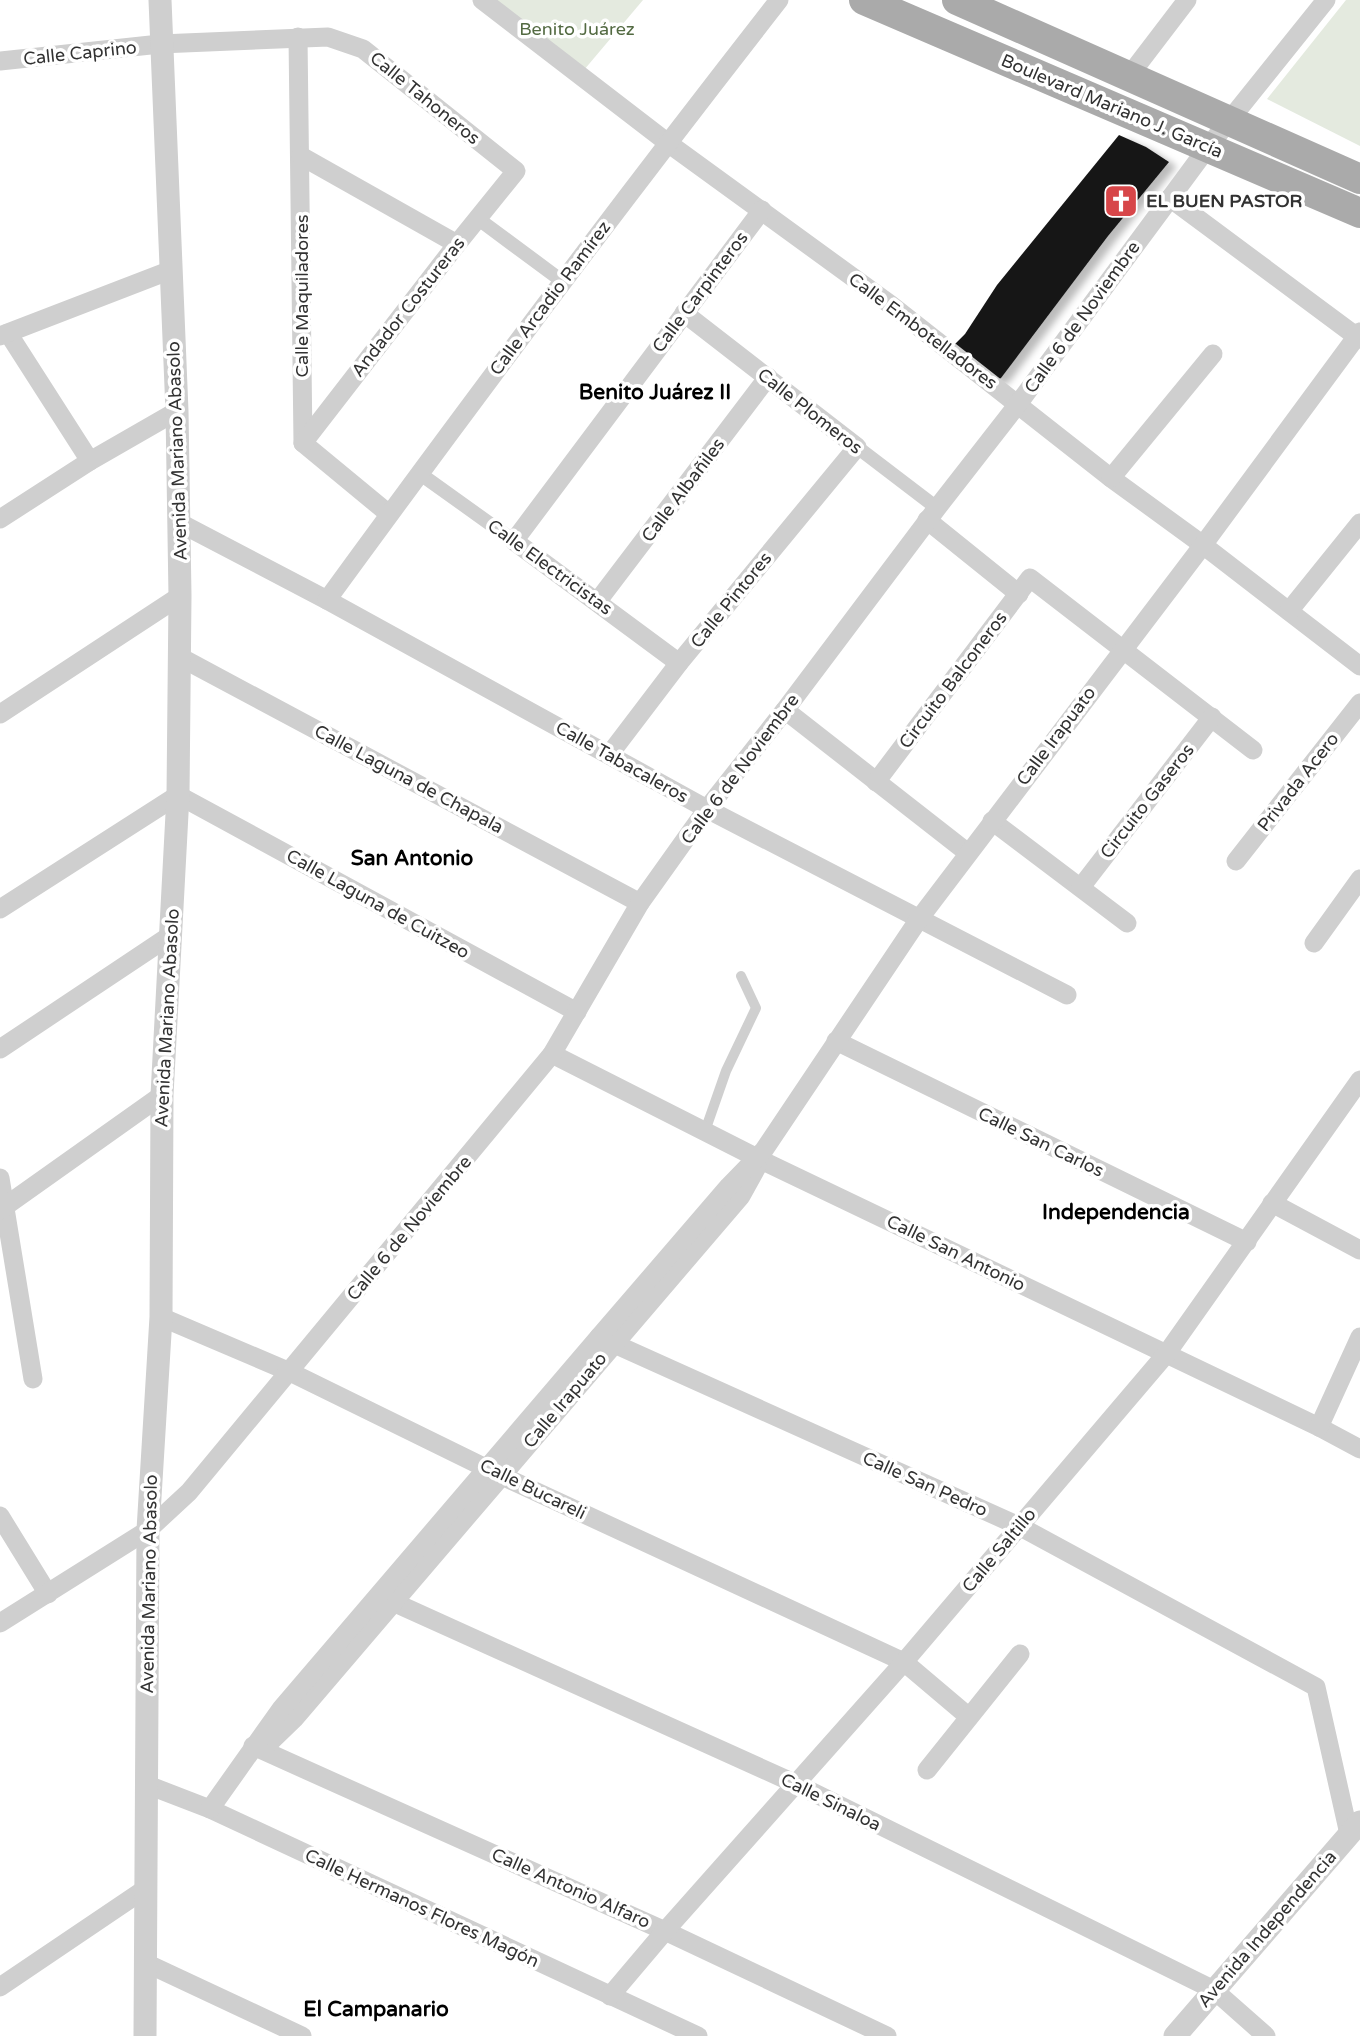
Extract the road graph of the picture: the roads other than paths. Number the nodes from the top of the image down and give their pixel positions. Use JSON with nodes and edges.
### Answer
{"nodes":[{"id":1,"x":160,"y":0,"type":"edge"},
{"id":2,"x":482,"y":0,"type":"edge"},
{"id":3,"x":779,"y":0,"type":"edge"},
{"id":4,"x":864,"y":0,"type":"edge"},
{"id":5,"x":957,"y":0,"type":"edge"},
{"id":6,"x":1187,"y":0,"type":"edge"},
{"id":7,"x":1326,"y":0,"type":"edge"},
{"id":8,"x":298,"y":37,"type":"junction"},
{"id":9,"x":160,"y":44,"type":"junction"},
{"id":10,"x":0,"y":61,"type":"edge"},
{"id":11,"x":1129,"y":76,"type":"junction"},
{"id":12,"x":1230,"y":122,"type":"junction"},
{"id":13,"x":668,"y":142,"type":"junction"},
{"id":14,"x":1208,"y":147,"type":"junction"},
{"id":15,"x":300,"y":156,"type":"junction"},
{"id":16,"x":516,"y":172,"type":"joint"},
{"id":17,"x":1360,"y":179,"type":"edge"},
{"id":18,"x":1170,"y":198,"type":"junction"},
{"id":19,"x":762,"y":210,"type":"junction"},
{"id":20,"x":1360,"y":213,"type":"edge"},
{"id":21,"x":477,"y":218,"type":"junction"},
{"id":22,"x":457,"y":244,"type":"junction"},
{"id":23,"x":171,"y":270,"type":"junction"},
{"id":24,"x":562,"y":281,"type":"junction"},
{"id":25,"x":684,"y":313,"type":"junction"},
{"id":26,"x":4,"y":335,"type":"edge"},
{"id":27,"x":1359,"y":336,"type":"edge"},
{"id":28,"x":1213,"y":354,"type":"dead end"},
{"id":29,"x":768,"y":377,"type":"junction"},
{"id":30,"x":1018,"y":404,"type":"junction"},
{"id":31,"x":177,"y":411,"type":"junction"},
{"id":32,"x":303,"y":443,"type":"junction"},
{"id":33,"x":857,"y":447,"type":"junction"},
{"id":34,"x":90,"y":461,"type":"junction"},
{"id":35,"x":419,"y":473,"type":"junction"},
{"id":36,"x":1111,"y":478,"type":"junction"},
{"id":37,"x":390,"y":514,"type":"junction"},
{"id":38,"x":932,"y":514,"type":"junction"},
{"id":39,"x":0,"y":519,"type":"edge"},
{"id":40,"x":180,"y":523,"type":"junction"},
{"id":41,"x":1360,"y":523,"type":"edge"},
{"id":42,"x":514,"y":541,"type":"junction"},
{"id":43,"x":1203,"y":545,"type":"junction"},
{"id":44,"x":1019,"y":594,"type":"junction"},
{"id":45,"x":180,"y":596,"type":"junction"},
{"id":46,"x":327,"y":600,"type":"junction"},
{"id":47,"x":597,"y":601,"type":"junction"},
{"id":48,"x":1289,"y":611,"type":"junction"},
{"id":49,"x":1122,"y":648,"type":"junction"},
{"id":50,"x":178,"y":656,"type":"junction"},
{"id":51,"x":680,"y":663,"type":"junction"},
{"id":52,"x":1360,"y":666,"type":"edge"},
{"id":53,"x":1360,"y":703,"type":"edge"},
{"id":54,"x":785,"y":710,"type":"junction"},
{"id":55,"x":0,"y":713,"type":"edge"},
{"id":56,"x":1212,"y":717,"type":"junction"},
{"id":57,"x":1253,"y":750,"type":"dead end"},
{"id":58,"x":609,"y":755,"type":"junction"},
{"id":59,"x":876,"y":782,"type":"junction"},
{"id":60,"x":178,"y":795,"type":"junction"},
{"id":61,"x":707,"y":809,"type":"junction"},
{"id":62,"x":992,"y":821,"type":"junction"},
{"id":63,"x":968,"y":853,"type":"junction"},
{"id":64,"x":1236,"y":862,"type":"dead end"},
{"id":65,"x":1360,"y":879,"type":"edge"},
{"id":66,"x":1081,"y":887,"type":"junction"},
{"id":67,"x":640,"y":903,"type":"junction"},
{"id":68,"x":0,"y":909,"type":"edge"},
{"id":69,"x":919,"y":919,"type":"junction"},
{"id":70,"x":1127,"y":923,"type":"dead end"},
{"id":71,"x":171,"y":935,"type":"junction"},
{"id":72,"x":1314,"y":943,"type":"dead end"},
{"id":73,"x":741,"y":976,"type":"dead end"},
{"id":74,"x":1067,"y":995,"type":"dead end"},
{"id":75,"x":577,"y":1013,"type":"junction"},
{"id":76,"x":836,"y":1041,"type":"junction"},
{"id":77,"x":0,"y":1049,"type":"edge"},
{"id":78,"x":552,"y":1054,"type":"junction"},
{"id":79,"x":1360,"y":1080,"type":"edge"},
{"id":80,"x":162,"y":1095,"type":"junction"},
{"id":81,"x":705,"y":1131,"type":"junction"},
{"id":82,"x":760,"y":1155,"type":"junction"},
{"id":83,"x":0,"y":1178,"type":"edge"},
{"id":84,"x":1272,"y":1203,"type":"junction"},
{"id":85,"x":3,"y":1208,"type":"edge"},
{"id":86,"x":1247,"y":1242,"type":"junction"},
{"id":87,"x":1360,"y":1250,"type":"edge"},
{"id":88,"x":161,"y":1317,"type":"junction"},
{"id":89,"x":1360,"y":1337,"type":"edge"},
{"id":90,"x":606,"y":1340,"type":"junction"},
{"id":91,"x":1167,"y":1353,"type":"junction"},
{"id":92,"x":290,"y":1372,"type":"junction"},
{"id":93,"x":33,"y":1379,"type":"dead end"},
{"id":94,"x":1319,"y":1427,"type":"junction"},
{"id":95,"x":1360,"y":1449,"type":"edge"},
{"id":96,"x":494,"y":1472,"type":"junction"},
{"id":97,"x":0,"y":1516,"type":"edge"},
{"id":98,"x":1019,"y":1526,"type":"junction"},
{"id":99,"x":148,"y":1530,"type":"junction"},
{"id":100,"x":48,"y":1594,"type":"junction"},
{"id":101,"x":386,"y":1598,"type":"junction"},
{"id":102,"x":0,"y":1623,"type":"edge"},
{"id":103,"x":1020,"y":1654,"type":"dead end"},
{"id":104,"x":904,"y":1662,"type":"junction"},
{"id":105,"x":969,"y":1717,"type":"junction"},
{"id":106,"x":258,"y":1748,"type":"junction"},
{"id":107,"x":927,"y":1770,"type":"dead end"},
{"id":108,"x":145,"y":1784,"type":"junction"},
{"id":109,"x":796,"y":1784,"type":"junction"},
{"id":110,"x":210,"y":1809,"type":"junction"},
{"id":111,"x":1355,"y":1827,"type":"edge"},
{"id":112,"x":145,"y":1889,"type":"junction"},
{"id":113,"x":665,"y":1931,"type":"junction"},
{"id":114,"x":146,"y":1963,"type":"junction"},
{"id":115,"x":0,"y":1987,"type":"edge"},
{"id":116,"x":1214,"y":1990,"type":"junction"},
{"id":117,"x":610,"y":1996,"type":"junction"},
{"id":118,"x":145,"y":2036,"type":"edge"},
{"id":119,"x":302,"y":2036,"type":"edge"},
{"id":120,"x":698,"y":2036,"type":"edge"},
{"id":121,"x":887,"y":2036,"type":"edge"},
{"id":122,"x":1175,"y":2036,"type":"edge"},
{"id":123,"x":1266,"y":2036,"type":"edge"}],
"edges":[{"from":1,"to":9,"type":"street","name":"Avenida Mariano Abasolo"},
{"from":2,"to":13,"type":"street","name":"Calle Embotelladores"},
{"from":3,"to":13,"type":"street","name":"Calle Arcadio Ramírez"},
{"from":4,"to":14,"type":"main road","name":"Boulevard Mariano J. García"},
{"from":5,"to":11,"type":"main road","name":"Boulevard Mariano J. García"},
{"from":6,"to":11,"type":"street"},
{"from":7,"to":12,"type":"street","name":"Calle 6 de Noviembre"},
{"from":8,"to":9,"type":"street","name":"Calle Tahoneros"},
{"from":8,"to":15,"type":"street","name":"Calle Maquiladores"},
{"from":8,"to":16,"type":"street","name":"Calle Tahoneros"},
{"from":9,"to":10,"type":"street","name":"Calle Caprino"},
{"from":9,"to":23,"type":"street","name":"Avenida Mariano Abasolo"},
{"from":11,"to":12,"type":"main road","name":"Boulevard Mariano J. García"},
{"from":12,"to":14,"type":"street","name":"Calle 6 de Noviembre"},
{"from":12,"to":17,"type":"main road","name":"Boulevard Mariano J. García"},
{"from":13,"to":19,"type":"street","name":"Calle Embotelladores"},
{"from":13,"to":24,"type":"street","name":"Calle Arcadio Ramírez"},
{"from":14,"to":18,"type":"street","name":"Calle 6 de Noviembre"},
{"from":14,"to":20,"type":"main road","name":"Boulevard Mariano J. García"},
{"from":15,"to":22,"type":"street"},
{"from":15,"to":32,"type":"street","name":"Calle Maquiladores"},
{"from":16,"to":21,"type":"street","name":"Andador Costureras"},
{"from":18,"to":27,"type":"street"},
{"from":18,"to":30,"type":"street","name":"Calle 6 de Noviembre"},
{"from":19,"to":25,"type":"street","name":"Calle Carpinteros"},
{"from":19,"to":30,"type":"street","name":"Calle Embotelladores"},
{"from":21,"to":22,"type":"street","name":"Andador Costureras"},
{"from":21,"to":24,"type":"street"},
{"from":22,"to":32,"type":"street","name":"Andador Costureras"},
{"from":23,"to":26,"type":"street"},
{"from":23,"to":31,"type":"street","name":"Avenida Mariano Abasolo"},
{"from":24,"to":35,"type":"street","name":"Calle Arcadio Ramírez"},
{"from":25,"to":29,"type":"street","name":"Calle Plomeros"},
{"from":25,"to":42,"type":"street","name":"Calle Carpinteros"},
{"from":26,"to":34,"type":"street"},
{"from":27,"to":43,"type":"street","name":"Calle Irapuato"},
{"from":28,"to":36,"type":"street"},
{"from":29,"to":33,"type":"street","name":"Calle Plomeros"},
{"from":29,"to":47,"type":"street","name":"Calle Albañiles"},
{"from":30,"to":36,"type":"street","name":"Calle Embotelladores"},
{"from":30,"to":38,"type":"street","name":"Calle 6 de Noviembre"},
{"from":31,"to":34,"type":"street"},
{"from":31,"to":40,"type":"street","name":"Avenida Mariano Abasolo"},
{"from":32,"to":37,"type":"street"},
{"from":33,"to":38,"type":"street","name":"Calle Plomeros"},
{"from":33,"to":51,"type":"street","name":"Calle Pintores"},
{"from":34,"to":39,"type":"street"},
{"from":35,"to":37,"type":"street","name":"Calle Arcadio Ramírez"},
{"from":35,"to":42,"type":"street","name":"Calle Electricistas"},
{"from":36,"to":43,"type":"street","name":"Calle Embotelladores"},
{"from":37,"to":46,"type":"street","name":"Calle Arcadio Ramírez"},
{"from":38,"to":44,"type":"street","name":"Calle Plomeros"},
{"from":38,"to":54,"type":"street","name":"Calle 6 de Noviembre"},
{"from":40,"to":45,"type":"street","name":"Avenida Mariano Abasolo"},
{"from":40,"to":46,"type":"street","name":"Calle Tabacaleros"},
{"from":41,"to":48,"type":"street"},
{"from":42,"to":47,"type":"street","name":"Calle Electricistas"},
{"from":43,"to":48,"type":"street","name":"Calle Embotelladores"},
{"from":43,"to":49,"type":"street","name":"Calle Irapuato"},
{"from":44,"to":49,"type":"street","name":"Circuito Balconeros"},
{"from":44,"to":59,"type":"street","name":"Circuito Balconeros"},
{"from":45,"to":50,"type":"street","name":"Avenida Mariano Abasolo"},
{"from":45,"to":55,"type":"street"},
{"from":46,"to":58,"type":"street","name":"Calle Tabacaleros"},
{"from":47,"to":51,"type":"street","name":"Calle Electricistas"},
{"from":48,"to":52,"type":"street","name":"Calle Embotelladores"},
{"from":49,"to":56,"type":"street"},
{"from":49,"to":62,"type":"street","name":"Calle Irapuato"},
{"from":50,"to":60,"type":"street","name":"Avenida Mariano Abasolo"},
{"from":50,"to":67,"type":"street","name":"Calle Laguna de Chapala"},
{"from":51,"to":58,"type":"street","name":"Calle Pintores"},
{"from":53,"to":64,"type":"street","name":"Privada Acero"},
{"from":54,"to":59,"type":"street"},
{"from":54,"to":61,"type":"street","name":"Calle 6 de Noviembre"},
{"from":56,"to":57,"type":"street"},
{"from":56,"to":66,"type":"street","name":"Circuito Gaseros"},
{"from":58,"to":61,"type":"street","name":"Calle Tabacaleros"},
{"from":59,"to":63,"type":"street"},
{"from":60,"to":68,"type":"street"},
{"from":60,"to":71,"type":"street","name":"Avenida Mariano Abasolo"},
{"from":60,"to":75,"type":"street","name":"Calle Laguna de Cuitzeo"},
{"from":61,"to":67,"type":"street","name":"Calle 6 de Noviembre"},
{"from":61,"to":69,"type":"street","name":"Calle Tabacaleros"},
{"from":62,"to":63,"type":"street","name":"Calle Irapuato"},
{"from":62,"to":66,"type":"street"},
{"from":63,"to":69,"type":"street","name":"Calle Irapuato"},
{"from":65,"to":72,"type":"street"},
{"from":66,"to":70,"type":"street"},
{"from":67,"to":75,"type":"street","name":"Calle 6 de Noviembre"},
{"from":69,"to":74,"type":"street","name":"Calle Tabacaleros"},
{"from":69,"to":76,"type":"street","name":"Calle Irapuato"},
{"from":71,"to":77,"type":"street"},
{"from":71,"to":80,"type":"street","name":"Avenida Mariano Abasolo"},
{"from":73,"to":81,"type":"lane"},
{"from":75,"to":78,"type":"street","name":"Calle 6 de Noviembre"},
{"from":76,"to":82,"type":"street","name":"Calle Irapuato"},
{"from":76,"to":86,"type":"street","name":"Calle San Carlos"},
{"from":78,"to":81,"type":"street","name":"Calle San Antonio"},
{"from":78,"to":92,"type":"street","name":"Calle 6 de Noviembre"},
{"from":79,"to":84,"type":"street","name":"Calle Saltillo"},
{"from":80,"to":85,"type":"street"},
{"from":80,"to":88,"type":"street","name":"Avenida Mariano Abasolo"},
{"from":81,"to":82,"type":"street","name":"Calle San Antonio"},
{"from":82,"to":90,"type":"street","name":"Calle Irapuato"},
{"from":82,"to":91,"type":"street","name":"Calle San Antonio"},
{"from":83,"to":85,"type":"street"},
{"from":84,"to":86,"type":"street","name":"Calle Saltillo"},
{"from":84,"to":87,"type":"street"},
{"from":85,"to":93,"type":"street"},
{"from":86,"to":91,"type":"street","name":"Calle Saltillo"},
{"from":88,"to":92,"type":"street","name":"Calle Bucareli"},
{"from":88,"to":99,"type":"street","name":"Avenida Mariano Abasolo"},
{"from":89,"to":94,"type":"street"},
{"from":90,"to":96,"type":"street","name":"Calle Irapuato"},
{"from":90,"to":98,"type":"street","name":"Calle San Pedro"},
{"from":91,"to":94,"type":"street","name":"Calle San Antonio"},
{"from":91,"to":98,"type":"street","name":"Calle Saltillo"},
{"from":92,"to":96,"type":"street","name":"Calle Bucareli"},
{"from":92,"to":99,"type":"street","name":"Calle 6 de Noviembre"},
{"from":94,"to":95,"type":"street","name":"Calle San Antonio"},
{"from":96,"to":101,"type":"street","name":"Calle Irapuato"},
{"from":96,"to":104,"type":"street","name":"Calle Bucareli"},
{"from":97,"to":100,"type":"street"},
{"from":98,"to":104,"type":"street","name":"Calle Saltillo"},
{"from":98,"to":111,"type":"street","name":"Calle San Pedro"},
{"from":99,"to":100,"type":"street","name":"Calle 6 de Noviembre"},
{"from":99,"to":108,"type":"street","name":"Avenida Mariano Abasolo"},
{"from":100,"to":102,"type":"street","name":"Calle 6 de Noviembre"},
{"from":101,"to":106,"type":"street","name":"Calle Irapuato"},
{"from":101,"to":109,"type":"street","name":"Calle Sinaloa"},
{"from":103,"to":105,"type":"street"},
{"from":104,"to":105,"type":"street","name":"Calle Bucareli"},
{"from":104,"to":109,"type":"street","name":"Calle Saltillo"},
{"from":105,"to":107,"type":"street"},
{"from":106,"to":110,"type":"street","name":"Calle Irapuato"},
{"from":106,"to":113,"type":"street","name":"Calle Antonio Alfaro"},
{"from":108,"to":110,"type":"street","name":"Calle Hermanos Flores Magón"},
{"from":108,"to":112,"type":"street","name":"Avenida Mariano Abasolo"},
{"from":109,"to":113,"type":"street","name":"Calle Saltillo"},
{"from":109,"to":116,"type":"street","name":"Calle Sinaloa"},
{"from":110,"to":117,"type":"street","name":"Calle Hermanos Flores Magón"},
{"from":111,"to":116,"type":"street","name":"Avenida Independencia"},
{"from":112,"to":114,"type":"street","name":"Avenida Mariano Abasolo"},
{"from":112,"to":115,"type":"street"},
{"from":113,"to":117,"type":"street","name":"Calle Saltillo"},
{"from":113,"to":121,"type":"street","name":"Calle Antonio Alfaro"},
{"from":114,"to":118,"type":"street","name":"Avenida Mariano Abasolo"},
{"from":114,"to":119,"type":"street"},
{"from":116,"to":122,"type":"street","name":"Avenida Independencia"},
{"from":116,"to":123,"type":"street","name":"Calle Sinaloa"},
{"from":117,"to":120,"type":"street","name":"Calle Hermanos Flores Magón"}]}
